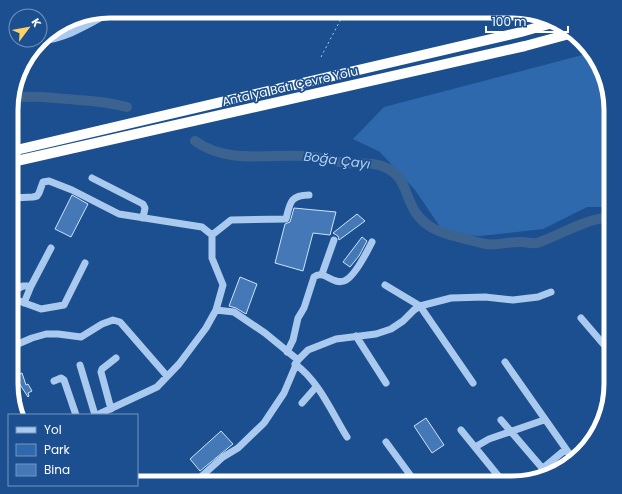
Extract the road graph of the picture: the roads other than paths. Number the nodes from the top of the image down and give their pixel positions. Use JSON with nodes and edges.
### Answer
{"nodes":[{"id":1,"x":99,"y":19,"type":"edge"},
{"id":2,"x":546,"y":25,"type":"edge"},
{"id":3,"x":565,"y":35,"type":"edge"},
{"id":4,"x":52,"y":39,"type":"edge"},
{"id":5,"x":18,"y":150,"type":"edge"},
{"id":6,"x":18,"y":161,"type":"edge"},
{"id":7,"x":92,"y":178,"type":"dead end"},
{"id":8,"x":308,"y":195,"type":"dead end"},
{"id":9,"x":18,"y":198,"type":"edge"},
{"id":10,"x":143,"y":218,"type":"junction"},
{"id":11,"x":212,"y":235,"type":"junction"},
{"id":12,"x":334,"y":240,"type":"dead end"},
{"id":13,"x":372,"y":242,"type":"dead end"},
{"id":14,"x":50,"y":248,"type":"dead end"},
{"id":15,"x":85,"y":264,"type":"dead end"},
{"id":16,"x":322,"y":274,"type":"junction"},
{"id":17,"x":385,"y":285,"type":"dead end"},
{"id":18,"x":32,"y":286,"type":"junction"},
{"id":19,"x":18,"y":288,"type":"edge"},
{"id":20,"x":551,"y":292,"type":"dead end"},
{"id":21,"x":18,"y":301,"type":"edge"},
{"id":22,"x":24,"y":303,"type":"junction"},
{"id":23,"x":420,"y":306,"type":"junction"},
{"id":24,"x":216,"y":310,"type":"junction"},
{"id":25,"x":581,"y":318,"type":"dead end"},
{"id":26,"x":356,"y":336,"type":"junction"},
{"id":27,"x":18,"y":344,"type":"edge"},
{"id":28,"x":604,"y":345,"type":"edge"},
{"id":29,"x":288,"y":352,"type":"junction"},
{"id":30,"x":116,"y":358,"type":"dead end"},
{"id":31,"x":296,"y":362,"type":"junction"},
{"id":32,"x":504,"y":362,"type":"dead end"},
{"id":33,"x":80,"y":365,"type":"dead end"},
{"id":34,"x":167,"y":376,"type":"junction"},
{"id":35,"x":54,"y":381,"type":"dead end"},
{"id":36,"x":473,"y":383,"type":"dead end"},
{"id":37,"x":386,"y":384,"type":"dead end"},
{"id":38,"x":316,"y":387,"type":"junction"},
{"id":39,"x":302,"y":403,"type":"dead end"},
{"id":40,"x":111,"y":409,"type":"junction"},
{"id":41,"x":76,"y":414,"type":"edge"},
{"id":42,"x":96,"y":414,"type":"edge"},
{"id":43,"x":98,"y":414,"type":"edge"},
{"id":44,"x":501,"y":420,"type":"dead end"},
{"id":45,"x":544,"y":420,"type":"junction"},
{"id":46,"x":461,"y":430,"type":"dead end"},
{"id":47,"x":509,"y":432,"type":"junction"},
{"id":48,"x":347,"y":437,"type":"dead end"},
{"id":49,"x":386,"y":442,"type":"dead end"},
{"id":50,"x":475,"y":447,"type":"junction"},
{"id":51,"x":566,"y":449,"type":"junction"},
{"id":52,"x":570,"y":455,"type":"edge"},
{"id":53,"x":542,"y":469,"type":"joint"},
{"id":54,"x":202,"y":476,"type":"edge"},
{"id":55,"x":411,"y":476,"type":"edge"},
{"id":56,"x":498,"y":476,"type":"edge"}],
"edges":[{"from":1,"to":4,"type":"street"},
{"from":2,"to":5,"type":"highway","name":"Antalya Batı Çevre Yolu"},
{"from":3,"to":6,"type":"highway","name":"Antalya Batı Çevre Yolu"},
{"from":7,"to":10,"type":"street"},
{"from":8,"to":11,"type":"street"},
{"from":9,"to":10,"type":"street"},
{"from":10,"to":11,"type":"street"},
{"from":11,"to":24,"type":"street"},
{"from":12,"to":16,"type":"street"},
{"from":13,"to":16,"type":"street"},
{"from":14,"to":18,"type":"street"},
{"from":15,"to":22,"type":"street"},
{"from":16,"to":29,"type":"street"},
{"from":17,"to":23,"type":"street"},
{"from":18,"to":19,"type":"street"},
{"from":18,"to":22,"type":"street"},
{"from":20,"to":23,"type":"street"},
{"from":21,"to":22,"type":"street"},
{"from":23,"to":26,"type":"street"},
{"from":23,"to":36,"type":"street"},
{"from":24,"to":29,"type":"street"},
{"from":24,"to":34,"type":"street"},
{"from":25,"to":28,"type":"street"},
{"from":26,"to":31,"type":"street"},
{"from":26,"to":37,"type":"street"},
{"from":27,"to":34,"type":"street"},
{"from":29,"to":31,"type":"street"},
{"from":30,"to":40,"type":"street"},
{"from":31,"to":38,"type":"street"},
{"from":31,"to":54,"type":"street"},
{"from":32,"to":45,"type":"street"},
{"from":33,"to":42,"type":"street"},
{"from":34,"to":40,"type":"street"},
{"from":35,"to":41,"type":"street"},
{"from":38,"to":39,"type":"street"},
{"from":38,"to":48,"type":"street"},
{"from":40,"to":43,"type":"street"},
{"from":44,"to":47,"type":"street"},
{"from":45,"to":47,"type":"street"},
{"from":45,"to":51,"type":"street"},
{"from":46,"to":50,"type":"street"},
{"from":47,"to":50,"type":"street"},
{"from":47,"to":53,"type":"street"},
{"from":49,"to":55,"type":"street"},
{"from":50,"to":56,"type":"street"},
{"from":51,"to":52,"type":"street"},
{"from":51,"to":53,"type":"street"}]}
